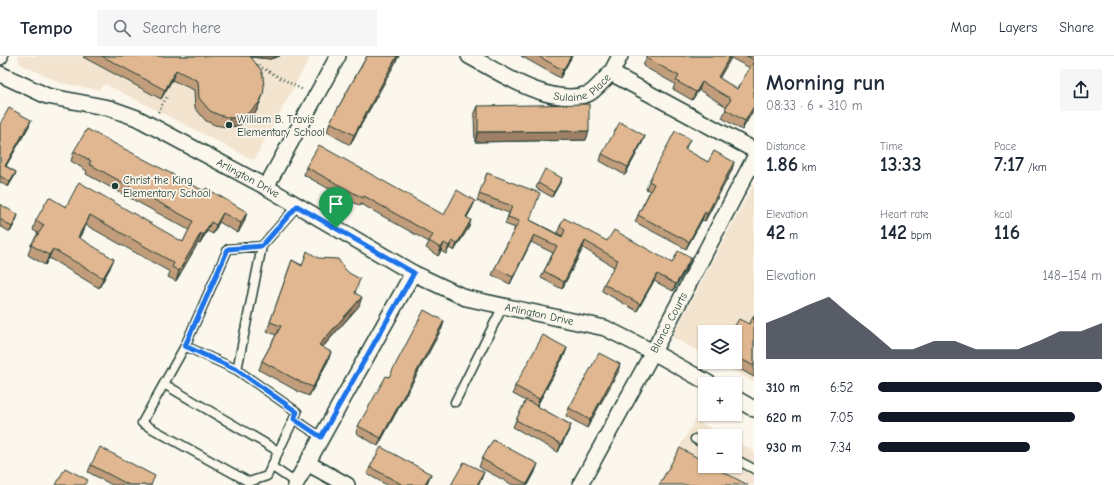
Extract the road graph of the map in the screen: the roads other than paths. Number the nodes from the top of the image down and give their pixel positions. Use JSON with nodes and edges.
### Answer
{"nodes":[{"id":1,"x":338,"y":56,"type":"edge"},
{"id":2,"x":470,"y":56,"type":"edge"},
{"id":3,"x":620,"y":56,"type":"edge"},
{"id":4,"x":611,"y":73,"type":"junction"},
{"id":5,"x":0,"y":74,"type":"edge"},
{"id":6,"x":754,"y":150,"type":"edge"},
{"id":7,"x":754,"y":159,"type":"edge"},
{"id":8,"x":266,"y":187,"type":"junction"},
{"id":9,"x":297,"y":206,"type":"junction"},
{"id":10,"x":262,"y":246,"type":"junction"},
{"id":11,"x":414,"y":273,"type":"junction"},
{"id":12,"x":503,"y":306,"type":"junction"},
{"id":13,"x":185,"y":346,"type":"junction"},
{"id":14,"x":653,"y":352,"type":"junction"},
{"id":15,"x":237,"y":370,"type":"junction"},
{"id":16,"x":698,"y":377,"type":"edge"},
{"id":17,"x":164,"y":384,"type":"junction"},
{"id":18,"x":454,"y":402,"type":"dead end"},
{"id":19,"x":742,"y":402,"type":"edge"},
{"id":20,"x":754,"y":409,"type":"edge"},
{"id":21,"x":294,"y":419,"type":"junction"},
{"id":22,"x":321,"y":437,"type":"junction"},
{"id":23,"x":695,"y":439,"type":"dead end"},
{"id":24,"x":698,"y":440,"type":"edge"},
{"id":25,"x":278,"y":452,"type":"junction"},
{"id":26,"x":307,"y":463,"type":"junction"},
{"id":27,"x":742,"y":463,"type":"edge"},
{"id":28,"x":272,"y":466,"type":"junction"},
{"id":29,"x":754,"y":469,"type":"edge"},
{"id":30,"x":296,"y":484,"type":"edge"},
{"id":31,"x":346,"y":485,"type":"edge"},
{"id":32,"x":580,"y":485,"type":"edge"}],
"edges":[{"from":1,"to":8,"type":"street"},
{"from":2,"to":4,"type":"street","name":"Sulaine Place"},
{"from":3,"to":4,"type":"street"},
{"from":4,"to":6,"type":"street","name":"Sulaine Place"},
{"from":5,"to":8,"type":"street","name":"Arlington Drive"},
{"from":7,"to":14,"type":"street","name":"Blanco Courts"},
{"from":8,"to":9,"type":"street","name":"Arlington Drive"},
{"from":9,"to":10,"type":"lane"},
{"from":9,"to":11,"type":"street","name":"Arlington Drive"},
{"from":10,"to":13,"type":"lane"},
{"from":10,"to":15,"type":"lane"},
{"from":11,"to":12,"type":"street","name":"Arlington Drive"},
{"from":11,"to":22,"type":"street"},
{"from":12,"to":14,"type":"street","name":"Arlington Drive"},
{"from":12,"to":18,"type":"lane"},
{"from":13,"to":15,"type":"lane"},
{"from":13,"to":17,"type":"lane"},
{"from":14,"to":16,"type":"street","name":"Arlington Drive"},
{"from":14,"to":32,"type":"street","name":"Blanco Courts"},
{"from":15,"to":21,"type":"lane"},
{"from":17,"to":25,"type":"lane"},
{"from":17,"to":28,"type":"lane"},
{"from":19,"to":20,"type":"street"},
{"from":21,"to":22,"type":"lane"},
{"from":21,"to":25,"type":"lane"},
{"from":22,"to":26,"type":"street"},
{"from":23,"to":24,"type":"lane"},
{"from":25,"to":28,"type":"lane"},
{"from":26,"to":30,"type":"street"},
{"from":26,"to":31,"type":"street"},
{"from":27,"to":29,"type":"lane"},
{"from":28,"to":30,"type":"lane"}]}
